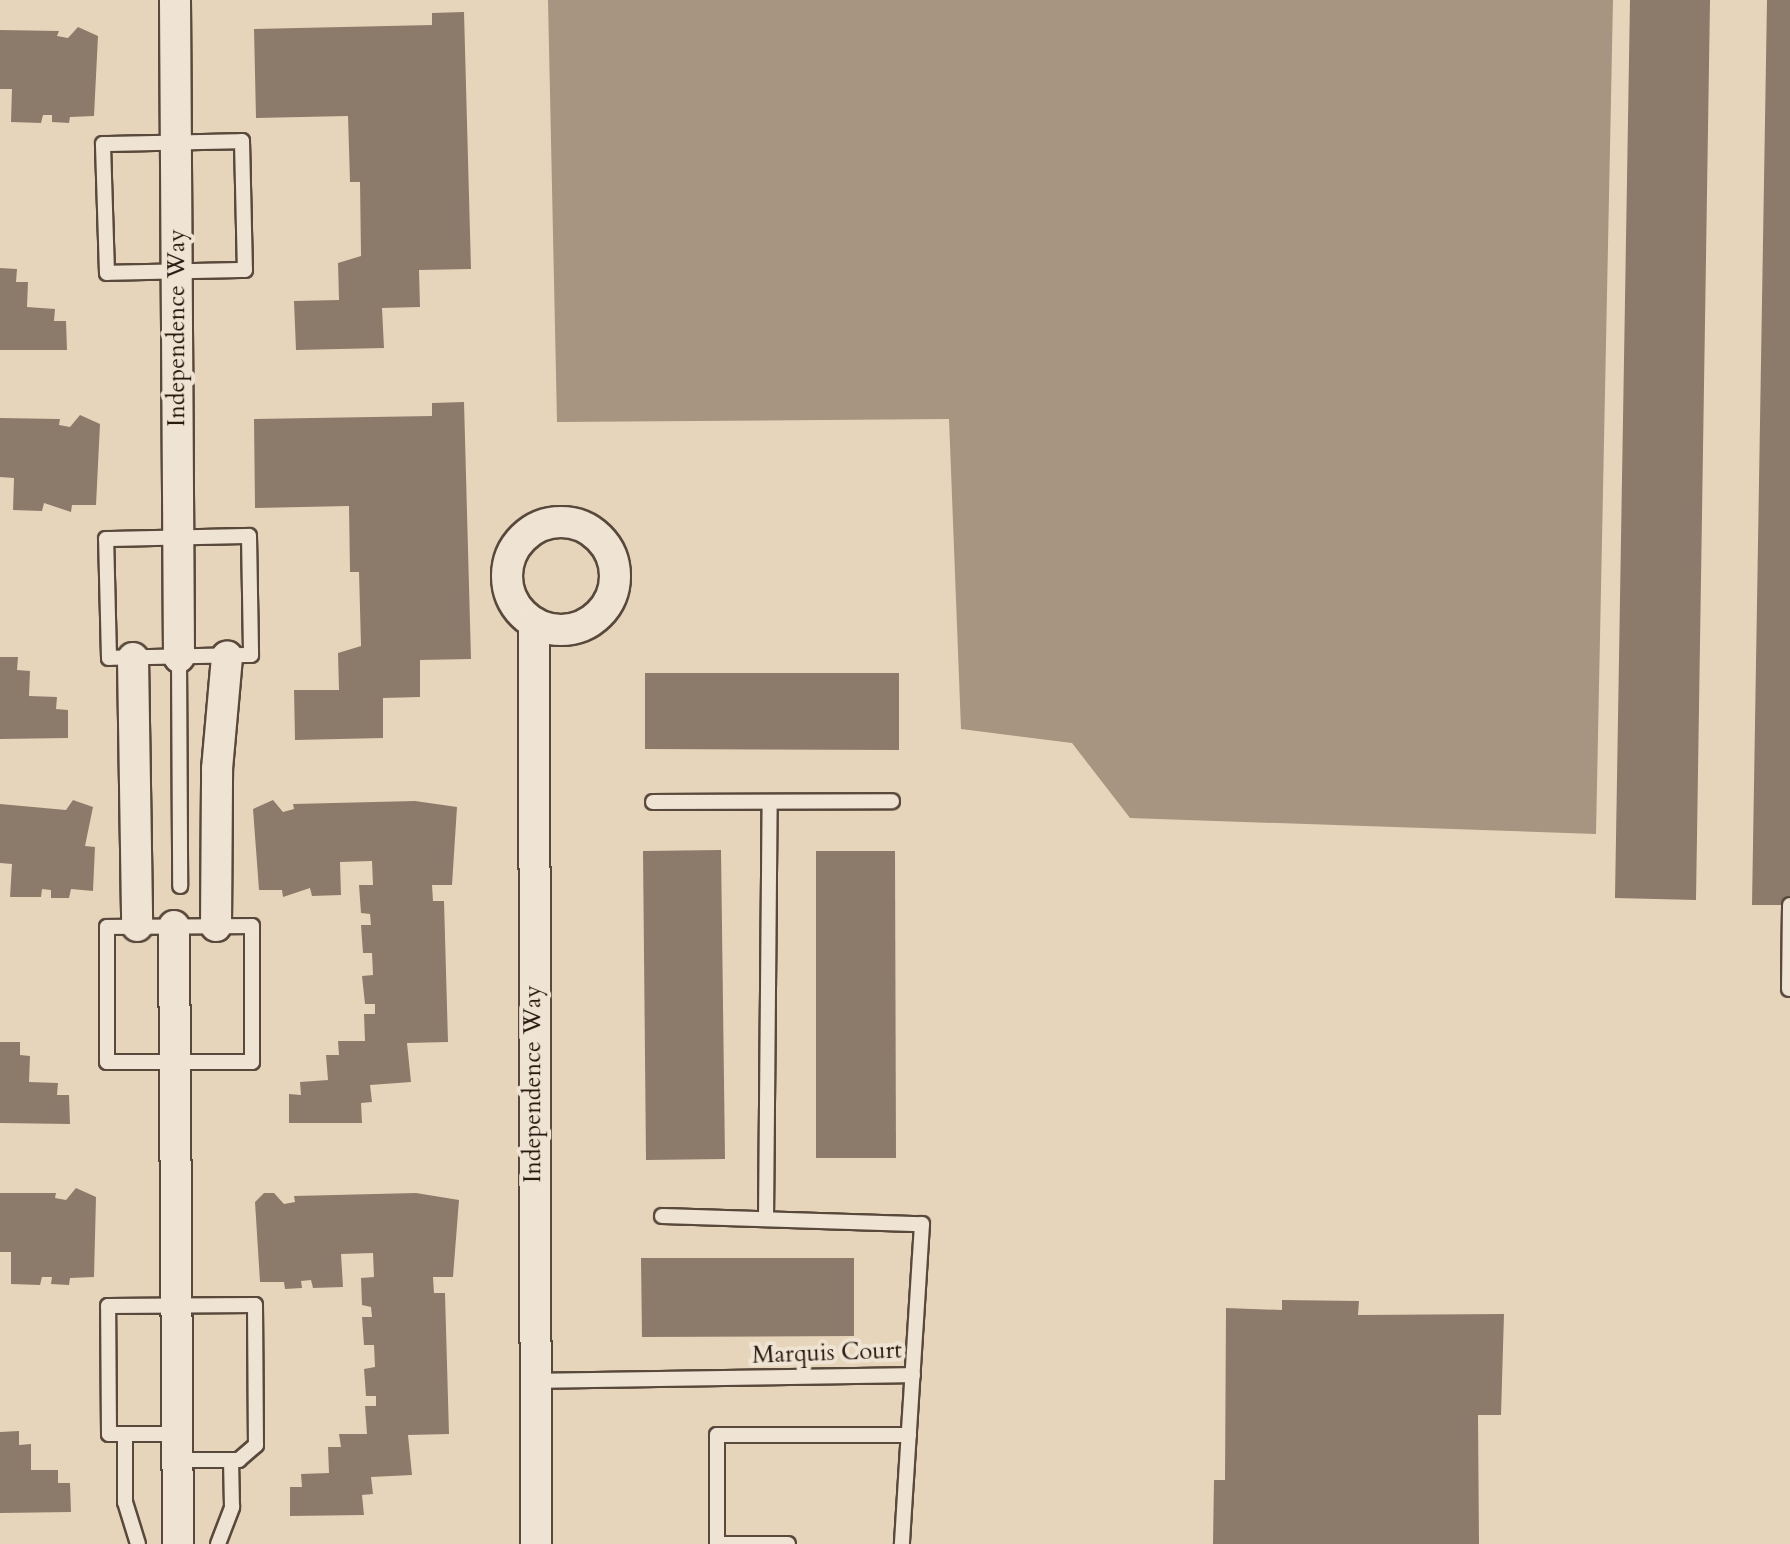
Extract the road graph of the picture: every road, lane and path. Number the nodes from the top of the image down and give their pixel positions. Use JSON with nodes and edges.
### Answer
{"nodes":[{"id":1,"x":175,"y":0,"type":"edge"},
{"id":2,"x":176,"y":142,"type":"junction"},
{"id":3,"x":176,"y":272,"type":"junction"},
{"id":4,"x":179,"y":537,"type":"junction"},
{"id":5,"x":534,"y":623,"type":"dead end"},
{"id":6,"x":227,"y":656,"type":"junction"},
{"id":7,"x":179,"y":657,"type":"junction"},
{"id":8,"x":133,"y":658,"type":"junction"},
{"id":9,"x":892,"y":801,"type":"dead end"},
{"id":10,"x":653,"y":802,"type":"dead end"},
{"id":11,"x":770,"y":802,"type":"junction"},
{"id":12,"x":180,"y":886,"type":"dead end"},
{"id":13,"x":1790,"y":905,"type":"edge"},
{"id":14,"x":137,"y":926,"type":"junction"},
{"id":15,"x":174,"y":926,"type":"junction"},
{"id":16,"x":216,"y":926,"type":"junction"},
{"id":17,"x":1789,"y":989,"type":"edge"},
{"id":18,"x":175,"y":1062,"type":"junction"},
{"id":19,"x":662,"y":1216,"type":"dead end"},
{"id":20,"x":766,"y":1219,"type":"junction"},
{"id":21,"x":176,"y":1305,"type":"junction"},
{"id":22,"x":913,"y":1375,"type":"junction"},
{"id":23,"x":535,"y":1381,"type":"junction"},
{"id":24,"x":125,"y":1435,"type":"junction"},
{"id":25,"x":909,"y":1435,"type":"junction"},
{"id":26,"x":177,"y":1447,"type":"junction"},
{"id":27,"x":231,"y":1460,"type":"junction"},
{"id":28,"x":138,"y":1544,"type":"edge"},
{"id":29,"x":178,"y":1544,"type":"edge"},
{"id":30,"x":218,"y":1544,"type":"edge"},
{"id":31,"x":536,"y":1544,"type":"edge"},
{"id":32,"x":788,"y":1544,"type":"edge"},
{"id":33,"x":902,"y":1544,"type":"edge"}],
"edges":[{"from":1,"to":2,"type":"street","name":"Independence Way"},
{"from":2,"to":3,"type":"street","name":"Independence Way"},
{"from":2,"to":3,"type":"lane"},
{"from":2,"to":3,"type":"lane"},
{"from":3,"to":4,"type":"street","name":"Independence Way"},
{"from":4,"to":6,"type":"lane"},
{"from":4,"to":7,"type":"street","name":"Independence Way"},
{"from":4,"to":8,"type":"lane"},
{"from":5,"to":23,"type":"street","name":"Independence Way"},
{"from":6,"to":7,"type":"lane"},
{"from":6,"to":16,"type":"street"},
{"from":7,"to":8,"type":"lane"},
{"from":7,"to":12,"type":"lane"},
{"from":8,"to":14,"type":"street"},
{"from":9,"to":11,"type":"lane"},
{"from":10,"to":11,"type":"lane"},
{"from":11,"to":20,"type":"lane"},
{"from":13,"to":17,"type":"lane"},
{"from":14,"to":15,"type":"lane"},
{"from":14,"to":18,"type":"lane"},
{"from":15,"to":16,"type":"lane"},
{"from":15,"to":18,"type":"street"},
{"from":16,"to":18,"type":"lane"},
{"from":18,"to":21,"type":"street"},
{"from":19,"to":20,"type":"lane","name":"Marquis Court"},
{"from":20,"to":22,"type":"lane","name":"Marquis Court"},
{"from":21,"to":24,"type":"lane"},
{"from":21,"to":26,"type":"street"},
{"from":21,"to":27,"type":"lane"},
{"from":22,"to":23,"type":"lane","name":"Marquis Court"},
{"from":22,"to":25,"type":"lane"},
{"from":23,"to":31,"type":"street","name":"Independence Way"},
{"from":24,"to":26,"type":"lane"},
{"from":24,"to":28,"type":"lane"},
{"from":25,"to":32,"type":"lane"},
{"from":25,"to":33,"type":"lane"},
{"from":26,"to":27,"type":"lane"},
{"from":26,"to":29,"type":"street"},
{"from":27,"to":30,"type":"lane"}]}
